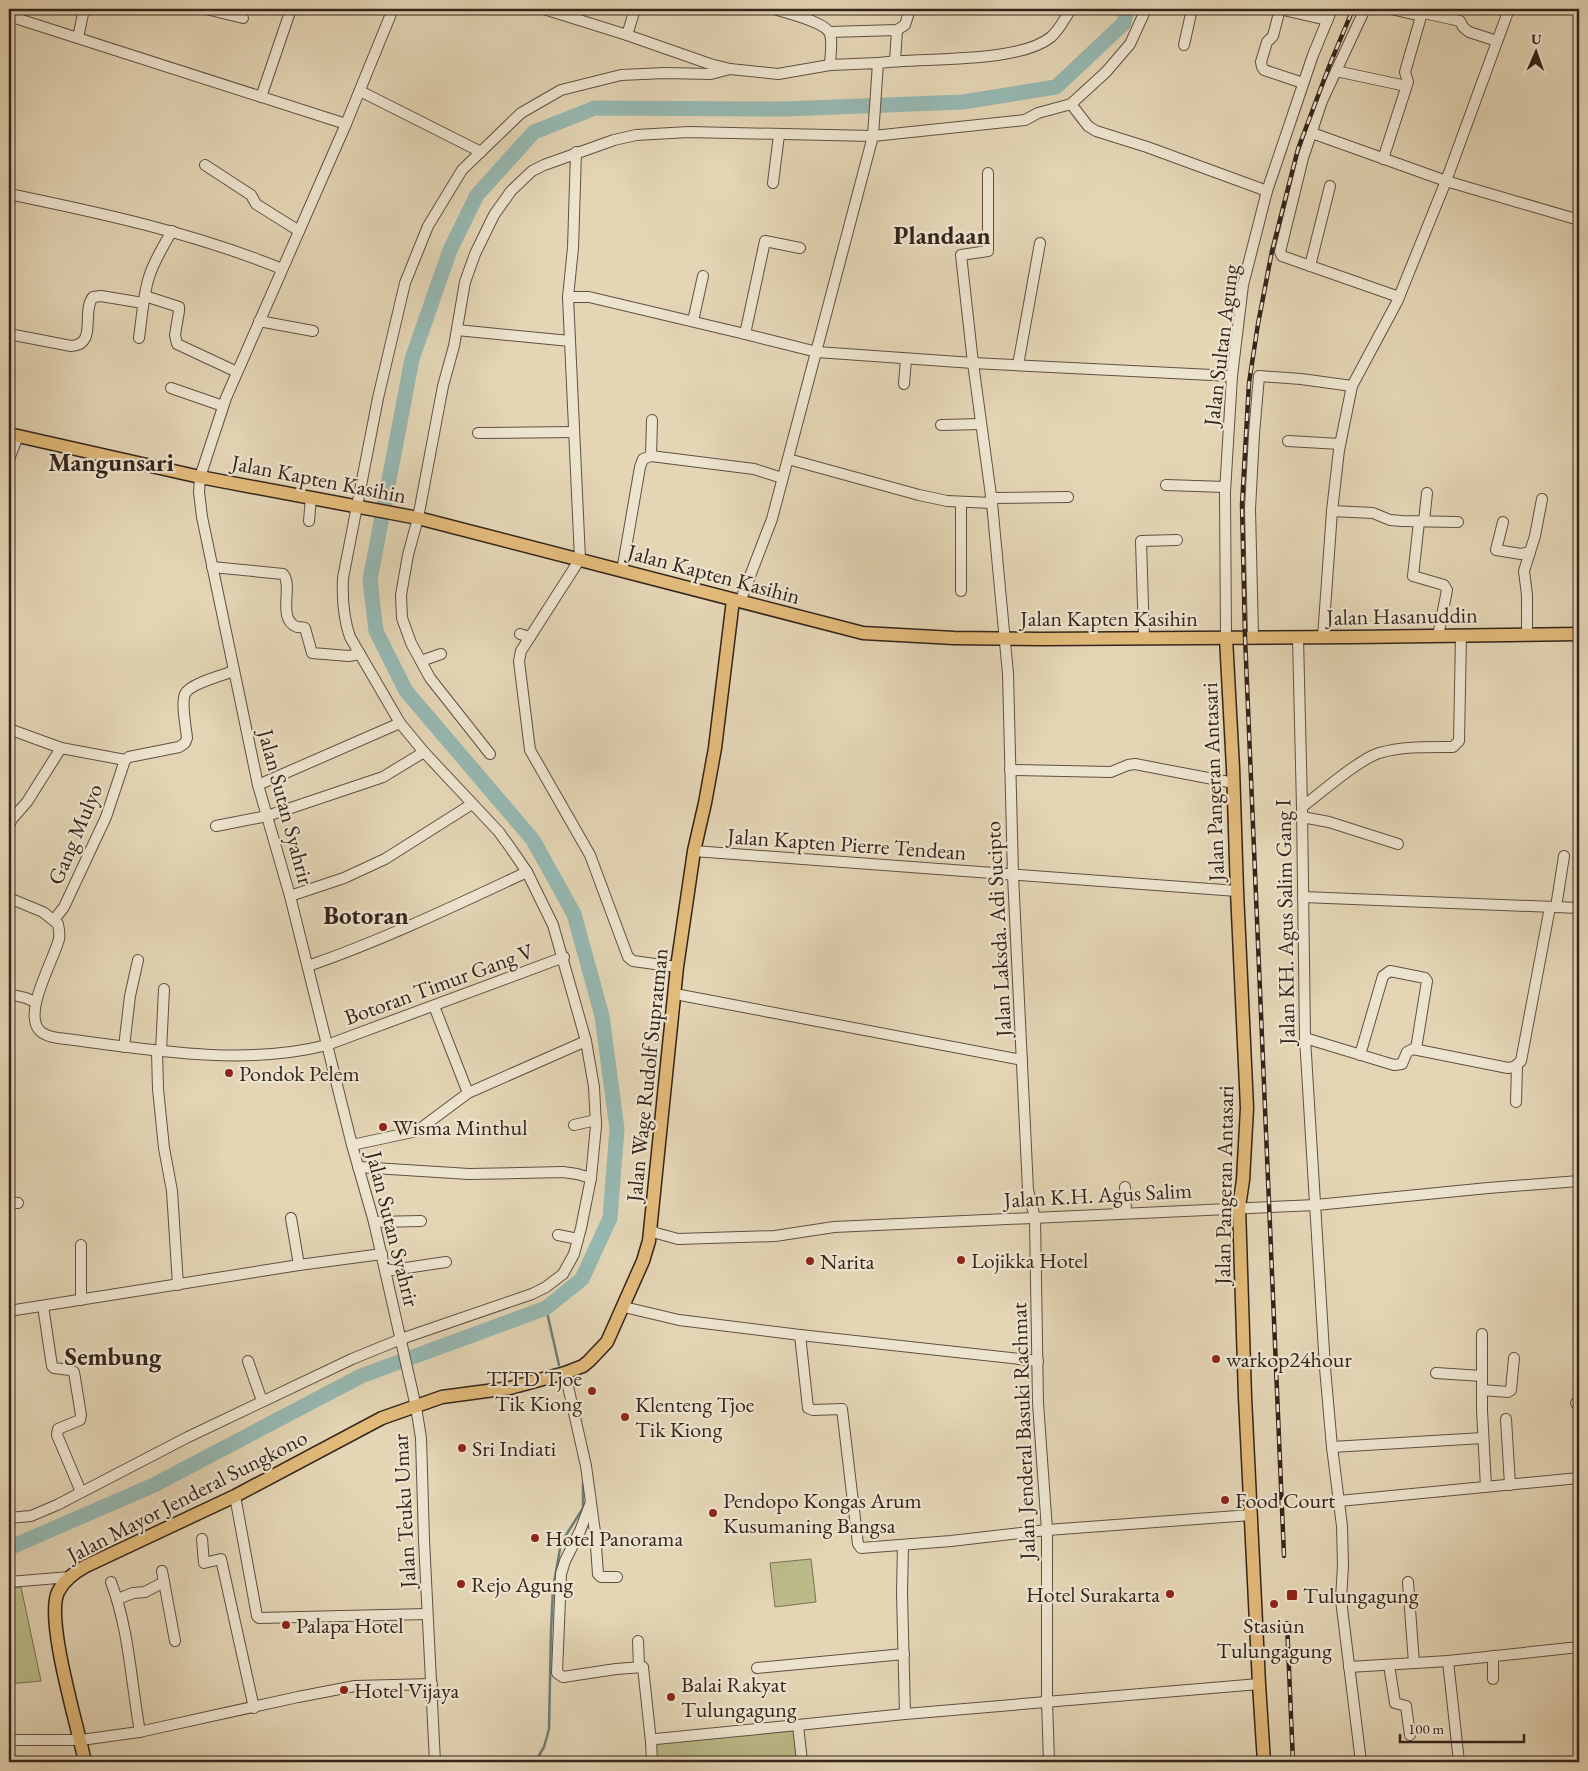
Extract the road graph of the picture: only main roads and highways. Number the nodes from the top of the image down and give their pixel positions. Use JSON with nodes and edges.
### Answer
{"nodes":[{"id":1,"x":13,"y":435,"type":"edge"},
{"id":2,"x":737,"y":601,"type":"junction"},
{"id":3,"x":1579,"y":634,"type":"edge"},
{"id":4,"x":1226,"y":638,"type":"junction"},
{"id":5,"x":416,"y":1407,"type":"joint"},
{"id":6,"x":85,"y":1762,"type":"edge"},
{"id":7,"x":1264,"y":1762,"type":"edge"}],
"edges":[{"from":1,"to":2,"type":"main road","name":"Jalan Kapten Kasihin"},
{"from":2,"to":4,"type":"main road","name":"Jalan Kapten Kasihin"},
{"from":2,"to":5,"type":"main road","name":"Jalan Wage Rudolf Supratman"},
{"from":3,"to":4,"type":"main road","name":"Jalan Hasanuddin"},
{"from":4,"to":7,"type":"main road","name":"Jalan Pangeran Antasari"},
{"from":5,"to":6,"type":"main road","name":"Jalan Mayor Jenderal Sungkono"}]}
